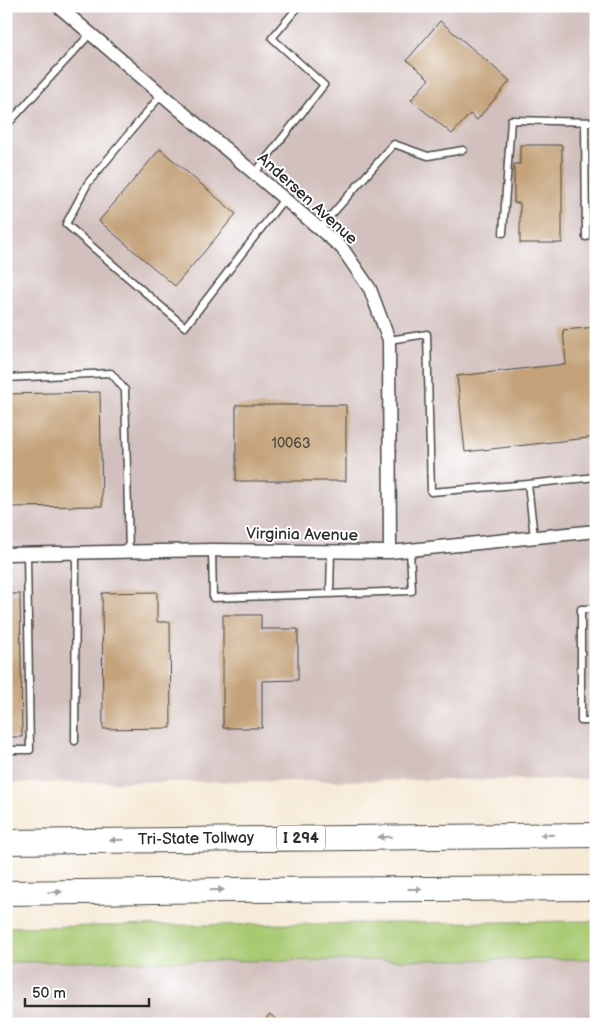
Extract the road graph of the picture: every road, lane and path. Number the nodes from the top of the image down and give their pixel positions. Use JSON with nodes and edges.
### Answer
{"nodes":[{"id":1,"x":58,"y":6,"type":"edge"},
{"id":2,"x":299,"y":6,"type":"edge"},
{"id":3,"x":382,"y":6,"type":"edge"},
{"id":4,"x":390,"y":6,"type":"edge"},
{"id":5,"x":90,"y":34,"type":"junction"},
{"id":6,"x":162,"y":95,"type":"junction"},
{"id":7,"x":6,"y":122,"type":"edge"},
{"id":8,"x":585,"y":122,"type":"junction"},
{"id":9,"x":596,"y":122,"type":"edge"},
{"id":10,"x":463,"y":150,"type":"dead end"},
{"id":11,"x":254,"y":174,"type":"junction"},
{"id":12,"x":284,"y":199,"type":"junction"},
{"id":13,"x":319,"y":229,"type":"junction"},
{"id":14,"x":502,"y":233,"type":"dead end"},
{"id":15,"x":586,"y":238,"type":"dead end"},
{"id":16,"x":389,"y":340,"type":"junction"},
{"id":17,"x":6,"y":378,"type":"edge"},
{"id":18,"x":596,"y":477,"type":"edge"},
{"id":19,"x":528,"y":484,"type":"junction"},
{"id":20,"x":596,"y":531,"type":"edge"},
{"id":21,"x":534,"y":537,"type":"junction"},
{"id":22,"x":212,"y":550,"type":"junction"},
{"id":23,"x":410,"y":550,"type":"junction"},
{"id":24,"x":331,"y":551,"type":"junction"},
{"id":25,"x":129,"y":552,"type":"junction"},
{"id":26,"x":390,"y":552,"type":"junction"},
{"id":27,"x":76,"y":553,"type":"junction"},
{"id":28,"x":6,"y":554,"type":"edge"},
{"id":29,"x":28,"y":554,"type":"junction"},
{"id":30,"x":330,"y":593,"type":"junction"},
{"id":31,"x":596,"y":609,"type":"edge"},
{"id":32,"x":596,"y":721,"type":"edge"},
{"id":33,"x":75,"y":741,"type":"dead end"},
{"id":34,"x":6,"y":750,"type":"edge"},
{"id":35,"x":596,"y":835,"type":"edge"},
{"id":36,"x":6,"y":842,"type":"edge"},
{"id":37,"x":596,"y":888,"type":"edge"},
{"id":38,"x":6,"y":893,"type":"edge"}],
"edges":[{"from":1,"to":5,"type":"street","name":"Andersen Avenue"},
{"from":2,"to":11,"type":"lane"},
{"from":3,"to":4,"type":"lane"},
{"from":5,"to":6,"type":"street","name":"Andersen Avenue"},
{"from":5,"to":7,"type":"lane"},
{"from":6,"to":11,"type":"street","name":"Andersen Avenue"},
{"from":6,"to":12,"type":"lane"},
{"from":8,"to":9,"type":"lane"},
{"from":8,"to":14,"type":"lane"},
{"from":8,"to":15,"type":"lane"},
{"from":10,"to":13,"type":"lane"},
{"from":11,"to":12,"type":"street","name":"Andersen Avenue"},
{"from":12,"to":13,"type":"street","name":"Andersen Avenue"},
{"from":13,"to":16,"type":"street","name":"Andersen Avenue"},
{"from":16,"to":19,"type":"lane"},
{"from":16,"to":26,"type":"street","name":"Andersen Avenue"},
{"from":17,"to":25,"type":"lane"},
{"from":18,"to":19,"type":"lane"},
{"from":19,"to":21,"type":"lane"},
{"from":20,"to":21,"type":"street","name":"Virginia Avenue"},
{"from":21,"to":23,"type":"street","name":"Virginia Avenue"},
{"from":22,"to":24,"type":"street","name":"Virginia Avenue"},
{"from":22,"to":25,"type":"street","name":"Virginia Avenue"},
{"from":22,"to":30,"type":"lane"},
{"from":23,"to":26,"type":"street","name":"Virginia Avenue"},
{"from":23,"to":30,"type":"lane"},
{"from":24,"to":26,"type":"street","name":"Virginia Avenue"},
{"from":24,"to":30,"type":"lane"},
{"from":25,"to":27,"type":"street","name":"Virginia Avenue"},
{"from":27,"to":29,"type":"street","name":"Virginia Avenue"},
{"from":27,"to":33,"type":"lane"},
{"from":28,"to":29,"type":"street","name":"Virginia Avenue"},
{"from":29,"to":34,"type":"lane"},
{"from":31,"to":32,"type":"lane"},
{"from":35,"to":36,"type":"highway","name":"Tri-State Tollway","number":"I 294","one_way":true},
{"from":38,"to":37,"type":"highway","one_way":true}]}
